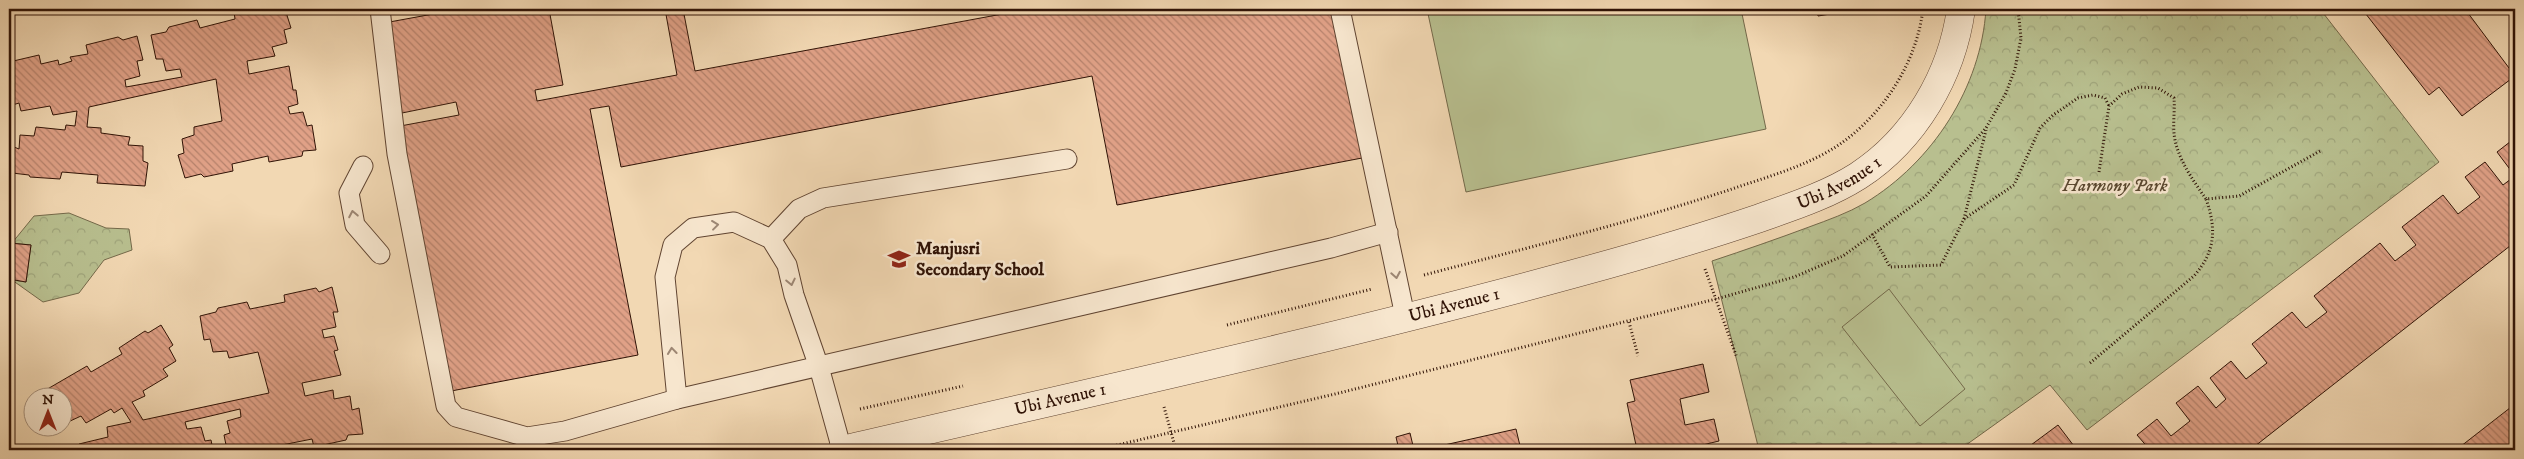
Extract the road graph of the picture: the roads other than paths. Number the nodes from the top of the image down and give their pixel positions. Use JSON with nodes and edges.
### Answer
{"nodes":[{"id":1,"x":380,"y":9,"type":"edge"},
{"id":2,"x":1340,"y":9,"type":"edge"},
{"id":3,"x":1961,"y":9,"type":"edge"},
{"id":4,"x":1067,"y":159,"type":"dead end"},
{"id":5,"x":363,"y":166,"type":"dead end"},
{"id":6,"x":1388,"y":232,"type":"junction"},
{"id":7,"x":771,"y":239,"type":"junction"},
{"id":8,"x":380,"y":254,"type":"dead end"},
{"id":9,"x":1405,"y":316,"type":"junction"},
{"id":10,"x":819,"y":367,"type":"junction"},
{"id":11,"x":677,"y":399,"type":"junction"},
{"id":12,"x":842,"y":450,"type":"edge"}],
"edges":[{"from":1,"to":11,"type":"lane"},
{"from":2,"to":6,"type":"lane"},
{"from":3,"to":9,"type":"street","name":"Ubi Avenue 1"},
{"from":4,"to":7,"type":"lane"},
{"from":8,"to":5,"type":"lane","one_way":true},
{"from":6,"to":9,"type":"lane","one_way":true},
{"from":6,"to":10,"type":"lane"},
{"from":7,"to":10,"type":"lane","one_way":true},
{"from":11,"to":7,"type":"lane","one_way":true},
{"from":9,"to":12,"type":"street","name":"Ubi Avenue 1"},
{"from":10,"to":11,"type":"lane"},
{"from":10,"to":12,"type":"lane"}]}
